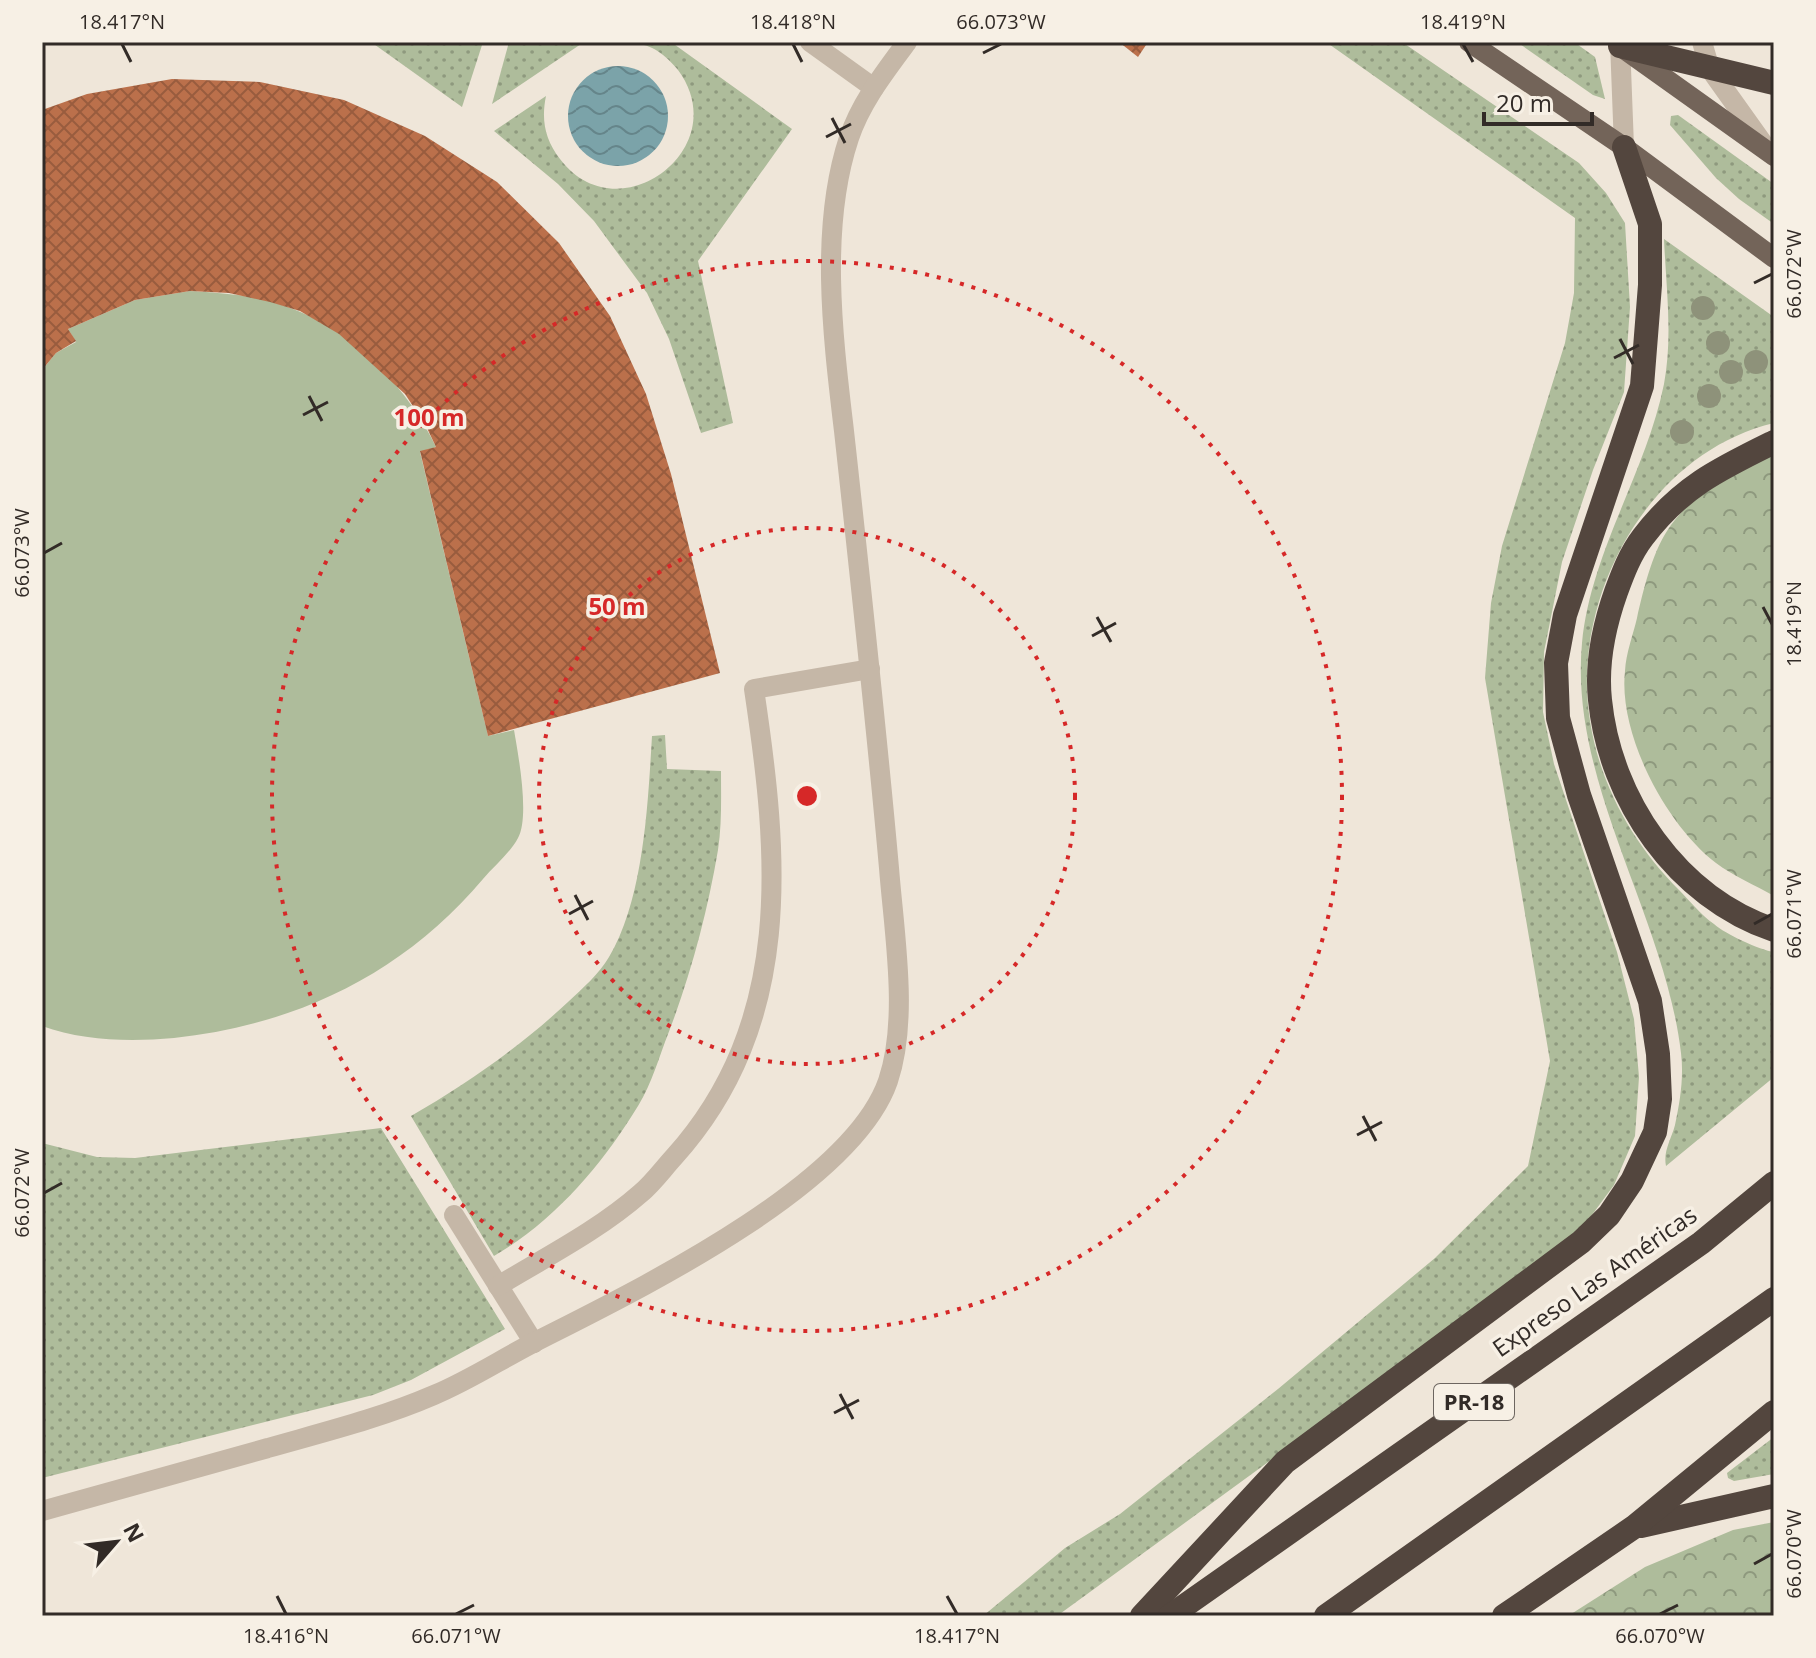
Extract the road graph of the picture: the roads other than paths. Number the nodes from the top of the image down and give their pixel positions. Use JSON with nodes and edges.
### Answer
{"nodes":[{"id":1,"x":810,"y":42,"type":"edge"},
{"id":2,"x":907,"y":42,"type":"edge"},
{"id":3,"x":1469,"y":42,"type":"edge"},
{"id":4,"x":1702,"y":42,"type":"edge"},
{"id":5,"x":1618,"y":43,"type":"edge"},
{"id":6,"x":1710,"y":69,"type":"junction"},
{"id":7,"x":1774,"y":83,"type":"edge"},
{"id":8,"x":874,"y":88,"type":"junction"},
{"id":9,"x":1624,"y":147,"type":"junction"},
{"id":10,"x":1772,"y":154,"type":"edge"},
{"id":11,"x":1774,"y":258,"type":"edge"},
{"id":12,"x":1774,"y":442,"type":"edge"},
{"id":13,"x":870,"y":669,"type":"junction"},
{"id":14,"x":1774,"y":930,"type":"edge"},
{"id":15,"x":1774,"y":1183,"type":"edge"},
{"id":16,"x":454,"y":1215,"type":"dead end"},
{"id":17,"x":498,"y":1286,"type":"junction"},
{"id":18,"x":1774,"y":1299,"type":"edge"},
{"id":19,"x":534,"y":1343,"type":"junction"},
{"id":20,"x":1774,"y":1412,"type":"edge"},
{"id":21,"x":1774,"y":1496,"type":"edge"},
{"id":22,"x":42,"y":1511,"type":"edge"},
{"id":23,"x":1634,"y":1527,"type":"junction"},
{"id":24,"x":1142,"y":1616,"type":"edge"},
{"id":25,"x":1170,"y":1616,"type":"edge"},
{"id":26,"x":1326,"y":1616,"type":"edge"},
{"id":27,"x":1504,"y":1616,"type":"edge"}],
"edges":[{"from":1,"to":8,"type":"lane"},
{"from":2,"to":8,"type":"lane"},
{"from":3,"to":9,"type":"main road"},
{"from":4,"to":6,"type":"lane"},
{"from":5,"to":6,"type":"highway"},
{"from":5,"to":9,"type":"lane"},
{"from":5,"to":10,"type":"main road"},
{"from":6,"to":7,"type":"highway"},
{"from":6,"to":10,"type":"lane"},
{"from":8,"to":13,"type":"lane"},
{"from":9,"to":11,"type":"main road"},
{"from":9,"to":24,"type":"highway"},
{"from":12,"to":14,"type":"highway"},
{"from":13,"to":17,"type":"lane"},
{"from":13,"to":19,"type":"lane"},
{"from":15,"to":25,"type":"highway","name":"Expreso Las Américas","number":"PR-18"},
{"from":16,"to":17,"type":"lane"},
{"from":17,"to":19,"type":"lane"},
{"from":18,"to":26,"type":"highway"},
{"from":19,"to":22,"type":"lane"},
{"from":20,"to":23,"type":"highway"},
{"from":21,"to":23,"type":"highway"},
{"from":23,"to":27,"type":"highway"}]}
